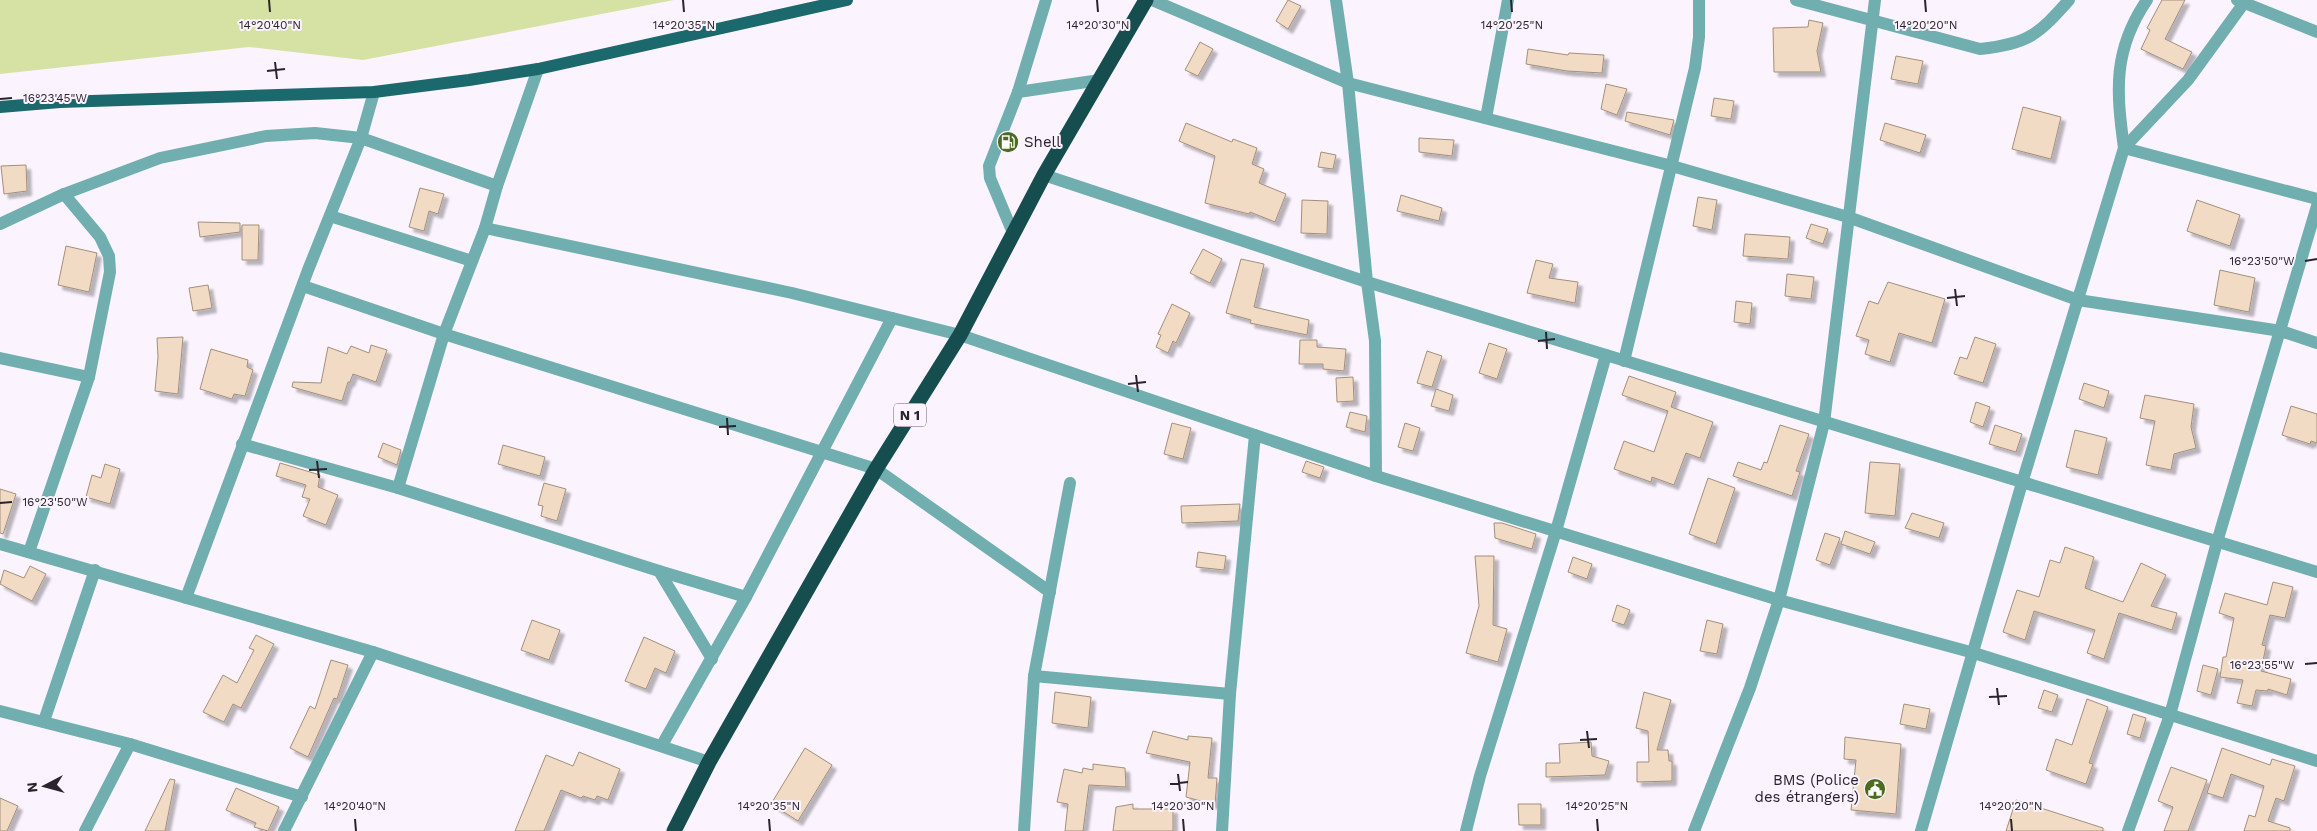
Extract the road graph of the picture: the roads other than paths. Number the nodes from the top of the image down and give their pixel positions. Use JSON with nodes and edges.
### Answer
{"nodes":[{"id":1,"x":847,"y":0,"type":"edge"},
{"id":2,"x":1046,"y":0,"type":"edge"},
{"id":3,"x":1146,"y":0,"type":"edge"},
{"id":4,"x":1152,"y":0,"type":"edge"},
{"id":5,"x":1336,"y":0,"type":"edge"},
{"id":6,"x":1508,"y":0,"type":"edge"},
{"id":7,"x":1698,"y":0,"type":"edge"},
{"id":8,"x":1796,"y":0,"type":"edge"},
{"id":9,"x":1875,"y":0,"type":"edge"},
{"id":10,"x":2068,"y":0,"type":"edge"},
{"id":11,"x":2147,"y":0,"type":"edge"},
{"id":12,"x":2240,"y":1,"type":"edge"},
{"id":13,"x":1873,"y":22,"type":"junction"},
{"id":14,"x":2317,"y":32,"type":"edge"},
{"id":15,"x":538,"y":68,"type":"junction"},
{"id":16,"x":1100,"y":80,"type":"junction"},
{"id":17,"x":1348,"y":83,"type":"junction"},
{"id":18,"x":374,"y":92,"type":"junction"},
{"id":19,"x":1018,"y":92,"type":"junction"},
{"id":20,"x":0,"y":107,"type":"edge"},
{"id":21,"x":1486,"y":118,"type":"junction"},
{"id":22,"x":361,"y":138,"type":"junction"},
{"id":23,"x":2124,"y":148,"type":"junction"},
{"id":24,"x":1672,"y":166,"type":"junction"},
{"id":25,"x":1044,"y":175,"type":"junction"},
{"id":26,"x":497,"y":186,"type":"junction"},
{"id":27,"x":64,"y":194,"type":"junction"},
{"id":28,"x":2317,"y":199,"type":"edge"},
{"id":29,"x":2317,"y":206,"type":"edge"},
{"id":30,"x":330,"y":216,"type":"junction"},
{"id":31,"x":1848,"y":216,"type":"junction"},
{"id":32,"x":0,"y":224,"type":"edge"},
{"id":33,"x":485,"y":228,"type":"junction"},
{"id":34,"x":1014,"y":233,"type":"junction"},
{"id":35,"x":472,"y":261,"type":"junction"},
{"id":36,"x":1367,"y":282,"type":"junction"},
{"id":37,"x":303,"y":286,"type":"junction"},
{"id":38,"x":2078,"y":300,"type":"junction"},
{"id":39,"x":892,"y":318,"type":"junction"},
{"id":40,"x":2281,"y":330,"type":"junction"},
{"id":41,"x":444,"y":334,"type":"junction"},
{"id":42,"x":960,"y":335,"type":"junction"},
{"id":43,"x":2317,"y":343,"type":"edge"},
{"id":44,"x":1606,"y":355,"type":"junction"},
{"id":45,"x":0,"y":358,"type":"edge"},
{"id":46,"x":1624,"y":361,"type":"junction"},
{"id":47,"x":89,"y":377,"type":"junction"},
{"id":48,"x":1824,"y":423,"type":"junction"},
{"id":49,"x":1255,"y":436,"type":"junction"},
{"id":50,"x":242,"y":444,"type":"junction"},
{"id":51,"x":823,"y":454,"type":"junction"},
{"id":52,"x":876,"y":469,"type":"junction"},
{"id":53,"x":1376,"y":476,"type":"junction"},
{"id":54,"x":1070,"y":483,"type":"dead end"},
{"id":55,"x":2022,"y":483,"type":"junction"},
{"id":56,"x":398,"y":488,"type":"junction"},
{"id":57,"x":1556,"y":531,"type":"junction"},
{"id":58,"x":2217,"y":542,"type":"junction"},
{"id":59,"x":0,"y":544,"type":"edge"},
{"id":60,"x":29,"y":552,"type":"junction"},
{"id":61,"x":95,"y":570,"type":"junction"},
{"id":62,"x":659,"y":571,"type":"junction"},
{"id":63,"x":2317,"y":572,"type":"edge"},
{"id":64,"x":1050,"y":592,"type":"junction"},
{"id":65,"x":746,"y":597,"type":"junction"},
{"id":66,"x":186,"y":598,"type":"junction"},
{"id":67,"x":1779,"y":600,"type":"junction"},
{"id":68,"x":373,"y":652,"type":"junction"},
{"id":69,"x":1974,"y":653,"type":"junction"},
{"id":70,"x":712,"y":659,"type":"junction"},
{"id":71,"x":1034,"y":676,"type":"junction"},
{"id":72,"x":1230,"y":694,"type":"junction"},
{"id":73,"x":0,"y":711,"type":"edge"},
{"id":74,"x":2170,"y":715,"type":"junction"},
{"id":75,"x":44,"y":721,"type":"junction"},
{"id":76,"x":130,"y":744,"type":"junction"},
{"id":77,"x":662,"y":745,"type":"junction"},
{"id":78,"x":2317,"y":760,"type":"edge"},
{"id":79,"x":709,"y":762,"type":"junction"},
{"id":80,"x":302,"y":797,"type":"junction"},
{"id":81,"x":85,"y":831,"type":"edge"},
{"id":82,"x":284,"y":831,"type":"edge"},
{"id":83,"x":674,"y":831,"type":"edge"},
{"id":84,"x":1024,"y":831,"type":"edge"},
{"id":85,"x":1222,"y":831,"type":"edge"},
{"id":86,"x":1466,"y":831,"type":"edge"},
{"id":87,"x":1694,"y":831,"type":"edge"},
{"id":88,"x":1920,"y":831,"type":"edge"},
{"id":89,"x":2128,"y":831,"type":"edge"}],
"edges":[{"from":1,"to":15,"type":"main road"},
{"from":2,"to":19,"type":"street"},
{"from":3,"to":16,"type":"highway","number":"N 1"},
{"from":4,"to":17,"type":"street"},
{"from":5,"to":17,"type":"street"},
{"from":6,"to":21,"type":"street"},
{"from":7,"to":24,"type":"street"},
{"from":8,"to":13,"type":"street"},
{"from":9,"to":13,"type":"street"},
{"from":10,"to":13,"type":"street"},
{"from":11,"to":23,"type":"street"},
{"from":12,"to":14,"type":"street"},
{"from":12,"to":23,"type":"street"},
{"from":13,"to":31,"type":"street"},
{"from":15,"to":18,"type":"main road"},
{"from":15,"to":26,"type":"street"},
{"from":16,"to":19,"type":"street"},
{"from":16,"to":25,"type":"highway","number":"N 1"},
{"from":17,"to":21,"type":"street"},
{"from":17,"to":36,"type":"street"},
{"from":18,"to":20,"type":"main road"},
{"from":18,"to":22,"type":"street"},
{"from":19,"to":34,"type":"street"},
{"from":21,"to":24,"type":"street"},
{"from":22,"to":26,"type":"street"},
{"from":22,"to":27,"type":"street"},
{"from":22,"to":30,"type":"street"},
{"from":23,"to":28,"type":"street"},
{"from":23,"to":38,"type":"street"},
{"from":24,"to":31,"type":"street"},
{"from":24,"to":46,"type":"street"},
{"from":25,"to":34,"type":"highway","number":"N 1"},
{"from":25,"to":36,"type":"street"},
{"from":26,"to":33,"type":"street"},
{"from":27,"to":32,"type":"street"},
{"from":27,"to":47,"type":"street"},
{"from":29,"to":40,"type":"street"},
{"from":30,"to":35,"type":"street"},
{"from":30,"to":37,"type":"street"},
{"from":31,"to":38,"type":"street"},
{"from":31,"to":48,"type":"street"},
{"from":33,"to":35,"type":"street"},
{"from":33,"to":39,"type":"street"},
{"from":34,"to":42,"type":"highway","number":"N 1"},
{"from":35,"to":41,"type":"street"},
{"from":36,"to":44,"type":"street"},
{"from":36,"to":53,"type":"street"},
{"from":37,"to":41,"type":"street"},
{"from":37,"to":50,"type":"street"},
{"from":38,"to":40,"type":"street"},
{"from":38,"to":55,"type":"street"},
{"from":39,"to":42,"type":"street"},
{"from":39,"to":51,"type":"street"},
{"from":40,"to":43,"type":"street"},
{"from":40,"to":58,"type":"street"},
{"from":41,"to":51,"type":"street"},
{"from":41,"to":56,"type":"street"},
{"from":42,"to":49,"type":"street"},
{"from":42,"to":52,"type":"highway","number":"N 1"},
{"from":44,"to":46,"type":"street"},
{"from":44,"to":57,"type":"street"},
{"from":45,"to":47,"type":"street"},
{"from":46,"to":48,"type":"street"},
{"from":47,"to":60,"type":"street"},
{"from":48,"to":55,"type":"street"},
{"from":48,"to":67,"type":"street"},
{"from":49,"to":53,"type":"street"},
{"from":49,"to":72,"type":"street"},
{"from":50,"to":56,"type":"street"},
{"from":50,"to":66,"type":"street"},
{"from":51,"to":52,"type":"street"},
{"from":51,"to":65,"type":"street"},
{"from":52,"to":64,"type":"street"},
{"from":52,"to":79,"type":"highway","number":"N 1"},
{"from":53,"to":57,"type":"street"},
{"from":54,"to":64,"type":"street"},
{"from":55,"to":58,"type":"street"},
{"from":55,"to":69,"type":"street"},
{"from":56,"to":62,"type":"street"},
{"from":57,"to":67,"type":"street"},
{"from":57,"to":86,"type":"street"},
{"from":58,"to":63,"type":"street"},
{"from":58,"to":74,"type":"street"},
{"from":59,"to":60,"type":"street"},
{"from":60,"to":61,"type":"street"},
{"from":61,"to":66,"type":"street"},
{"from":61,"to":75,"type":"street"},
{"from":62,"to":65,"type":"street"},
{"from":62,"to":70,"type":"street"},
{"from":64,"to":71,"type":"street"},
{"from":65,"to":70,"type":"street"},
{"from":66,"to":68,"type":"street"},
{"from":67,"to":69,"type":"street"},
{"from":67,"to":87,"type":"street"},
{"from":68,"to":77,"type":"street"},
{"from":68,"to":80,"type":"street"},
{"from":69,"to":74,"type":"street"},
{"from":69,"to":88,"type":"street"},
{"from":70,"to":77,"type":"street"},
{"from":71,"to":72,"type":"street"},
{"from":71,"to":84,"type":"street"},
{"from":72,"to":85,"type":"street"},
{"from":73,"to":75,"type":"street"},
{"from":74,"to":78,"type":"street"},
{"from":74,"to":89,"type":"street"},
{"from":75,"to":76,"type":"street"},
{"from":76,"to":80,"type":"street"},
{"from":76,"to":81,"type":"street"},
{"from":77,"to":79,"type":"street"},
{"from":79,"to":83,"type":"highway","number":"N 1"},
{"from":80,"to":82,"type":"street"}]}
